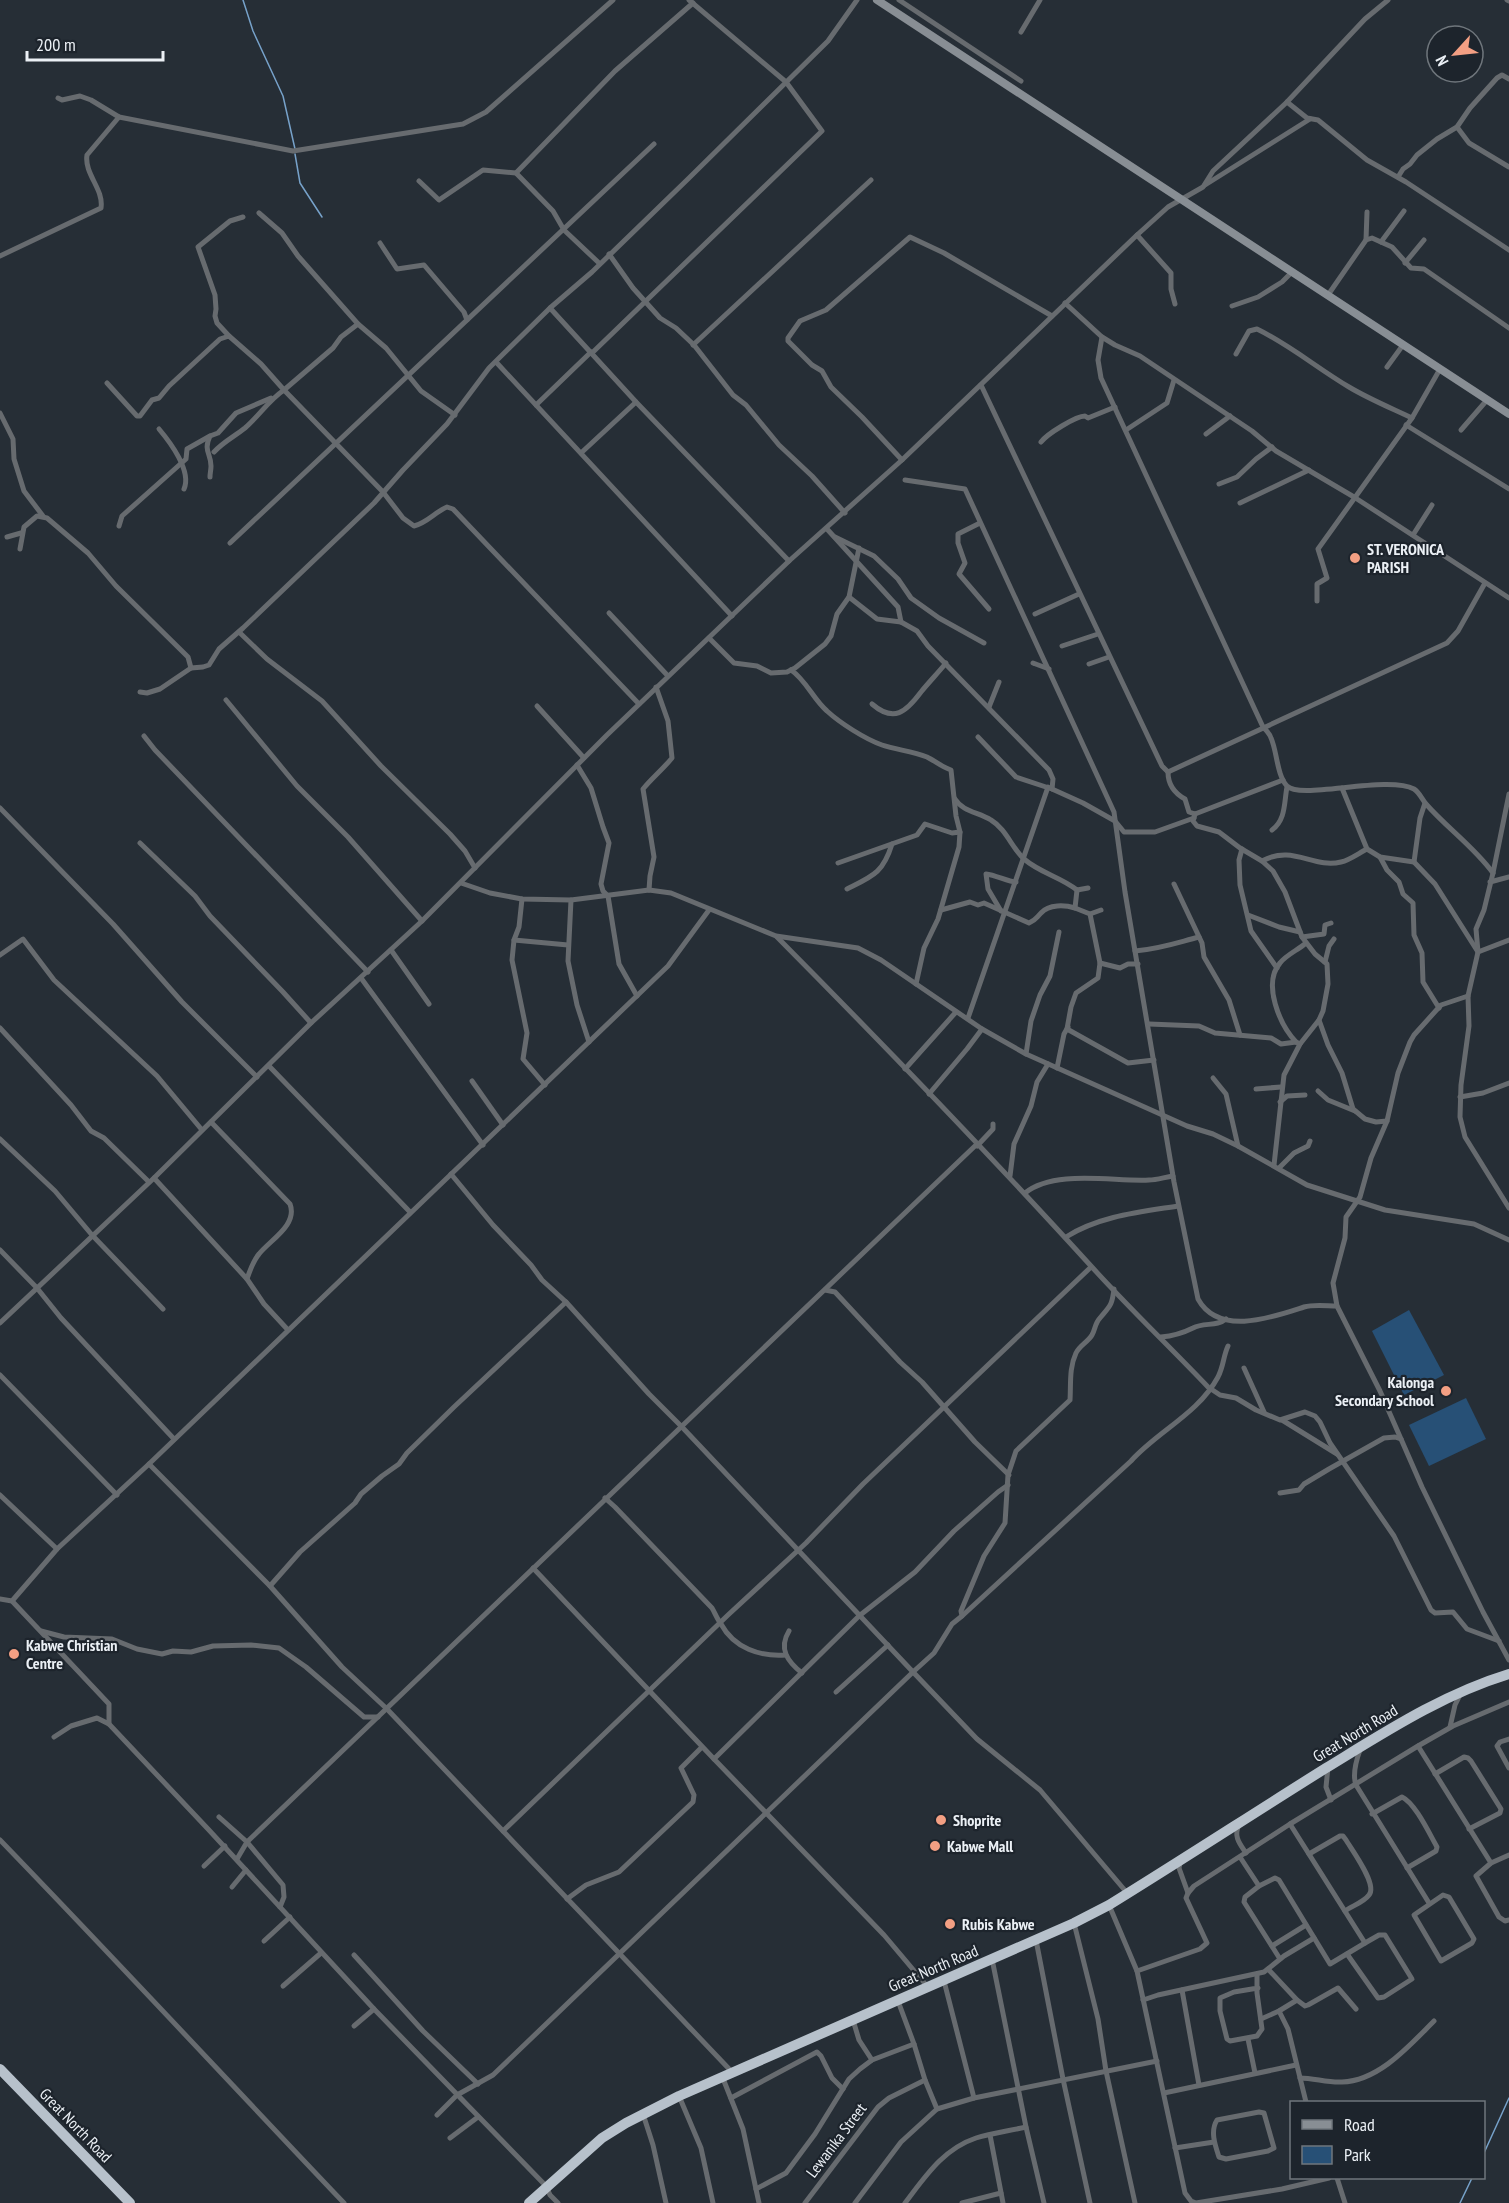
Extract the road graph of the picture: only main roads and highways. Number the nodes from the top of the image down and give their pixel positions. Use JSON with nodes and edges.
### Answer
{"nodes":[{"id":1,"x":1509,"y":1674,"type":"edge"},
{"id":2,"x":0,"y":2069,"type":"edge"},
{"id":3,"x":130,"y":2203,"type":"edge"},
{"id":4,"x":529,"y":2203,"type":"edge"}],
"edges":[{"from":1,"to":4,"type":"highway","name":"Great North Road"},
{"from":2,"to":3,"type":"highway","name":"Great North Road"}]}
